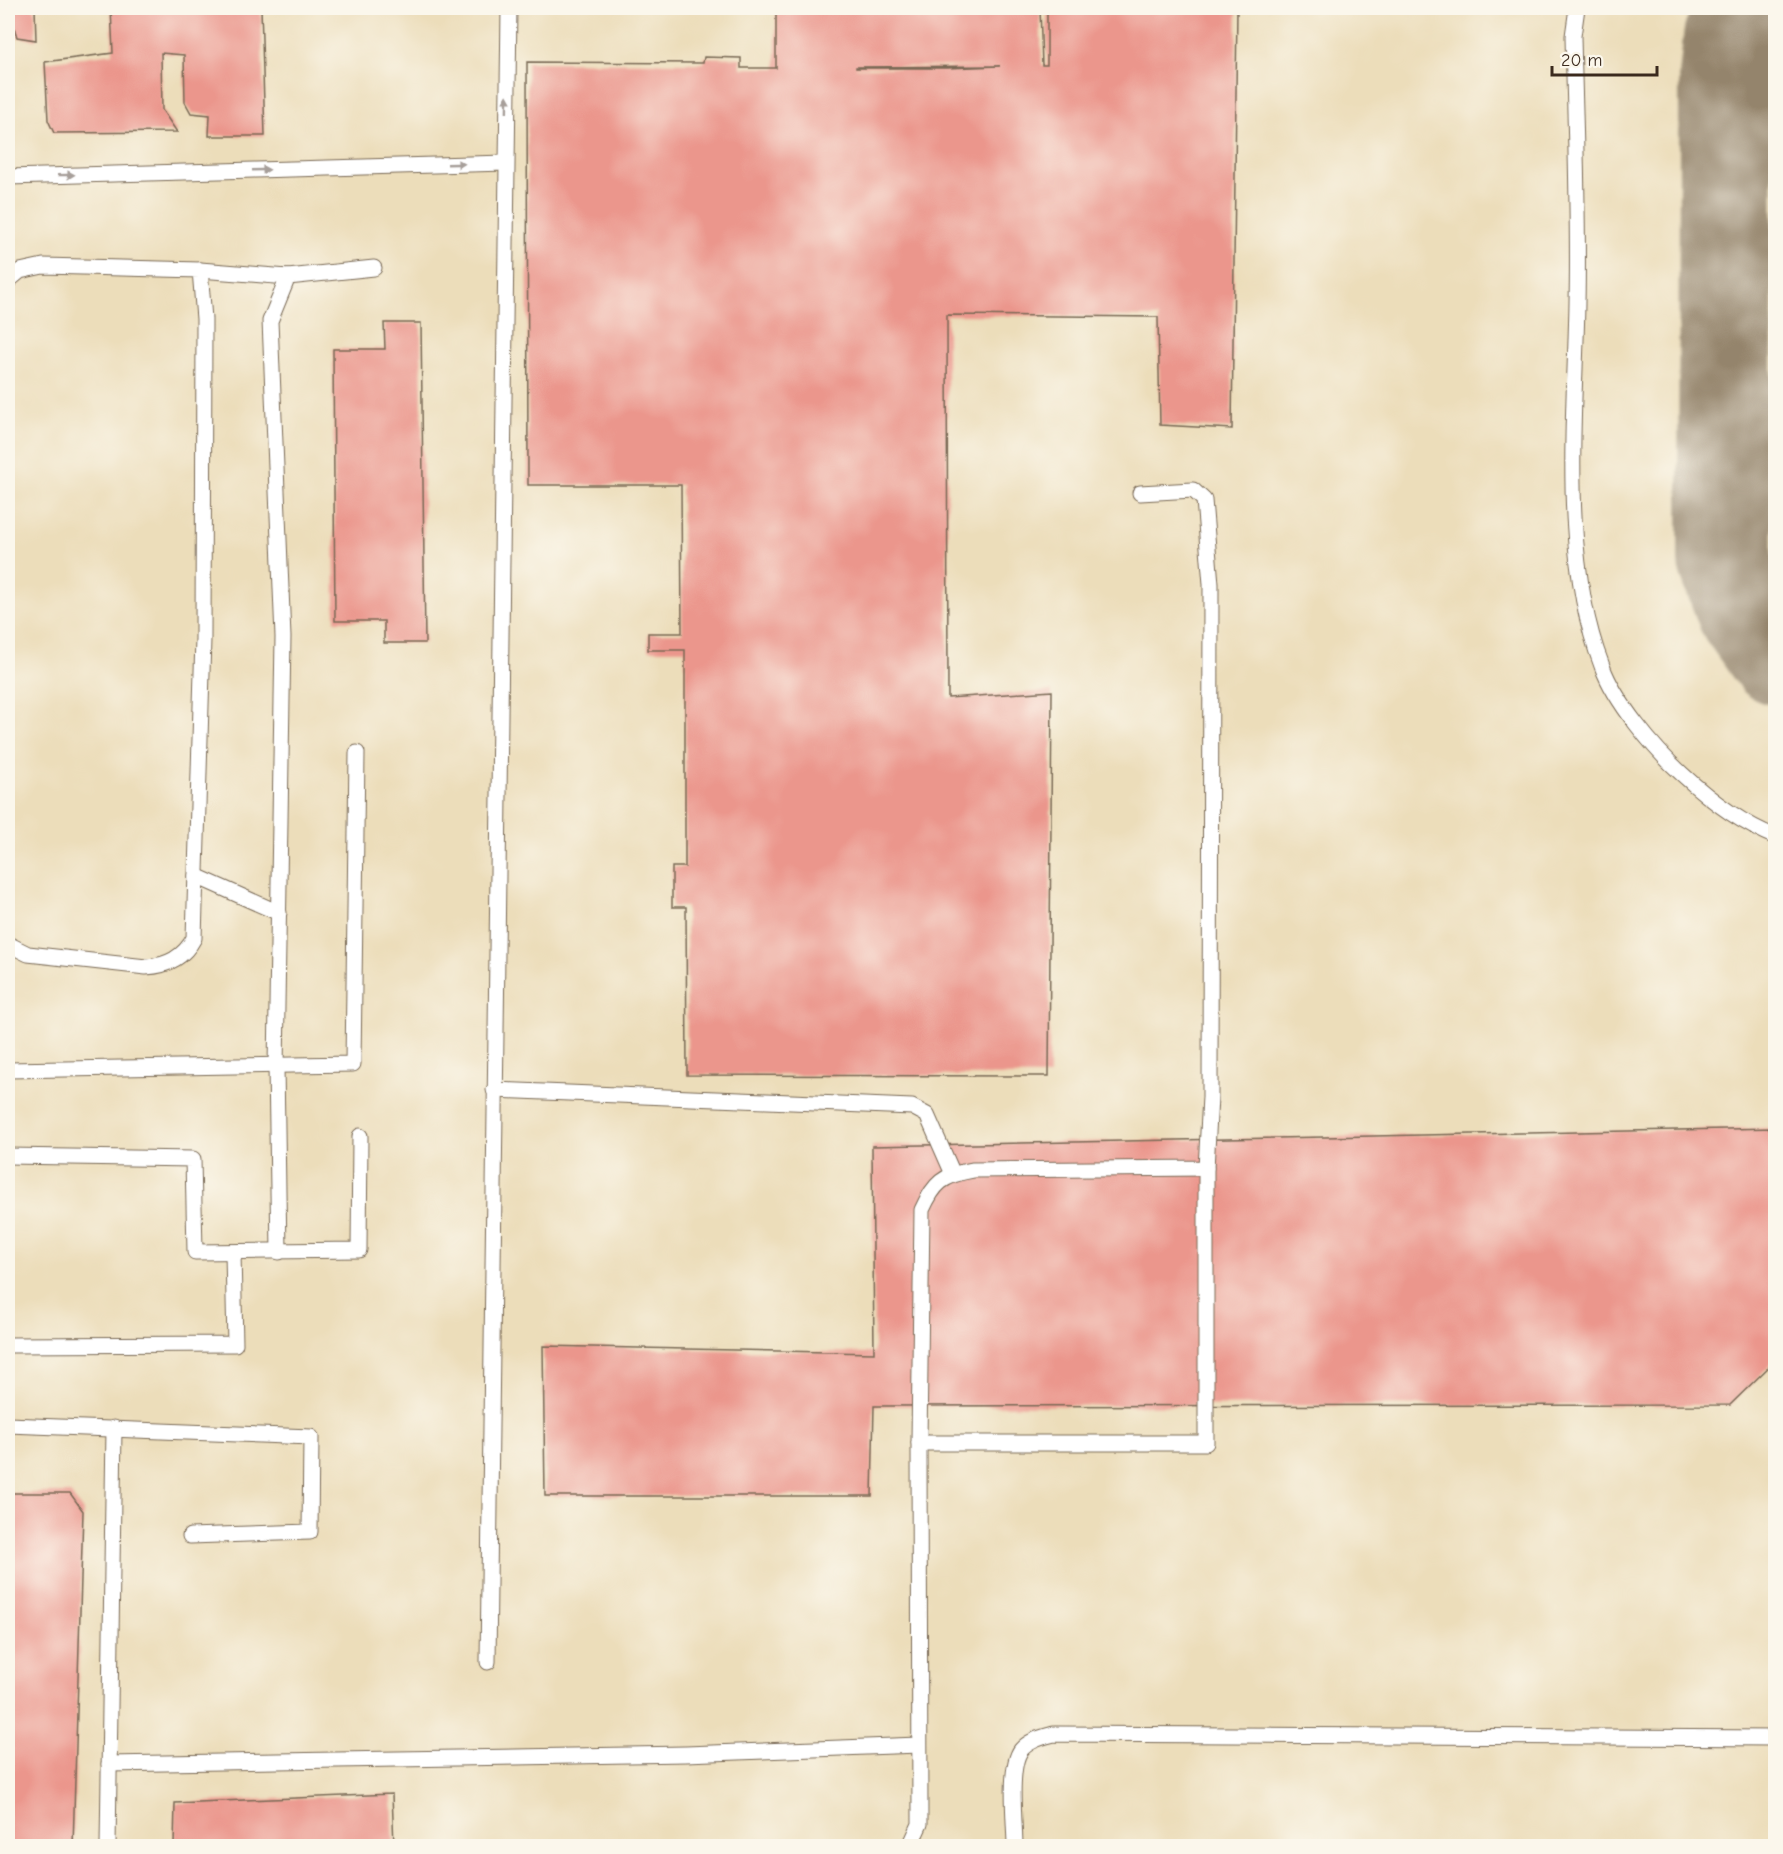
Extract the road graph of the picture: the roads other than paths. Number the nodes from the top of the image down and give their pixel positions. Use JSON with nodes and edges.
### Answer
{"nodes":[{"id":1,"x":509,"y":8,"type":"edge"},
{"id":2,"x":1577,"y":8,"type":"edge"},
{"id":3,"x":506,"y":163,"type":"junction"},
{"id":4,"x":8,"y":177,"type":"edge"},
{"id":5,"x":374,"y":268,"type":"dead end"},
{"id":6,"x":200,"y":270,"type":"junction"},
{"id":7,"x":288,"y":278,"type":"junction"},
{"id":8,"x":8,"y":281,"type":"edge"},
{"id":9,"x":1140,"y":493,"type":"dead end"},
{"id":10,"x":357,"y":753,"type":"dead end"},
{"id":11,"x":1776,"y":837,"type":"edge"},
{"id":12,"x":196,"y":876,"type":"junction"},
{"id":13,"x":279,"y":913,"type":"junction"},
{"id":14,"x":8,"y":944,"type":"edge"},
{"id":15,"x":276,"y":1067,"type":"junction"},
{"id":16,"x":8,"y":1070,"type":"edge"},
{"id":17,"x":494,"y":1090,"type":"junction"},
{"id":18,"x":360,"y":1136,"type":"dead end"},
{"id":19,"x":8,"y":1156,"type":"edge"},
{"id":20,"x":1206,"y":1167,"type":"junction"},
{"id":21,"x":953,"y":1174,"type":"junction"},
{"id":22,"x":279,"y":1252,"type":"junction"},
{"id":23,"x":233,"y":1253,"type":"junction"},
{"id":24,"x":8,"y":1345,"type":"edge"},
{"id":25,"x":8,"y":1425,"type":"edge"},
{"id":26,"x":114,"y":1428,"type":"junction"},
{"id":27,"x":919,"y":1443,"type":"junction"},
{"id":28,"x":190,"y":1536,"type":"dead end"},
{"id":29,"x":488,"y":1662,"type":"dead end"},
{"id":30,"x":1776,"y":1738,"type":"edge"},
{"id":31,"x":919,"y":1745,"type":"junction"},
{"id":32,"x":109,"y":1764,"type":"junction"},
{"id":33,"x":108,"y":1846,"type":"edge"},
{"id":34,"x":910,"y":1846,"type":"edge"},
{"id":35,"x":1015,"y":1846,"type":"edge"}],
"edges":[{"from":3,"to":1,"type":"lane","one_way":true},
{"from":2,"to":11,"type":"lane"},
{"from":4,"to":3,"type":"lane","one_way":true},
{"from":3,"to":17,"type":"lane"},
{"from":5,"to":7,"type":"lane"},
{"from":6,"to":7,"type":"lane"},
{"from":6,"to":8,"type":"lane"},
{"from":6,"to":12,"type":"lane"},
{"from":7,"to":13,"type":"lane"},
{"from":9,"to":20,"type":"lane"},
{"from":10,"to":15,"type":"lane"},
{"from":12,"to":13,"type":"lane"},
{"from":12,"to":14,"type":"lane"},
{"from":13,"to":15,"type":"lane"},
{"from":15,"to":16,"type":"lane"},
{"from":15,"to":22,"type":"lane"},
{"from":17,"to":21,"type":"lane"},
{"from":17,"to":29,"type":"lane"},
{"from":18,"to":22,"type":"lane"},
{"from":19,"to":23,"type":"lane"},
{"from":20,"to":21,"type":"lane"},
{"from":20,"to":27,"type":"lane"},
{"from":21,"to":27,"type":"lane"},
{"from":22,"to":23,"type":"lane"},
{"from":23,"to":24,"type":"lane"},
{"from":25,"to":26,"type":"lane"},
{"from":26,"to":28,"type":"lane"},
{"from":26,"to":32,"type":"lane"},
{"from":27,"to":31,"type":"lane"},
{"from":30,"to":35,"type":"lane"},
{"from":31,"to":32,"type":"lane"},
{"from":31,"to":34,"type":"lane"},
{"from":32,"to":33,"type":"lane"}]}
